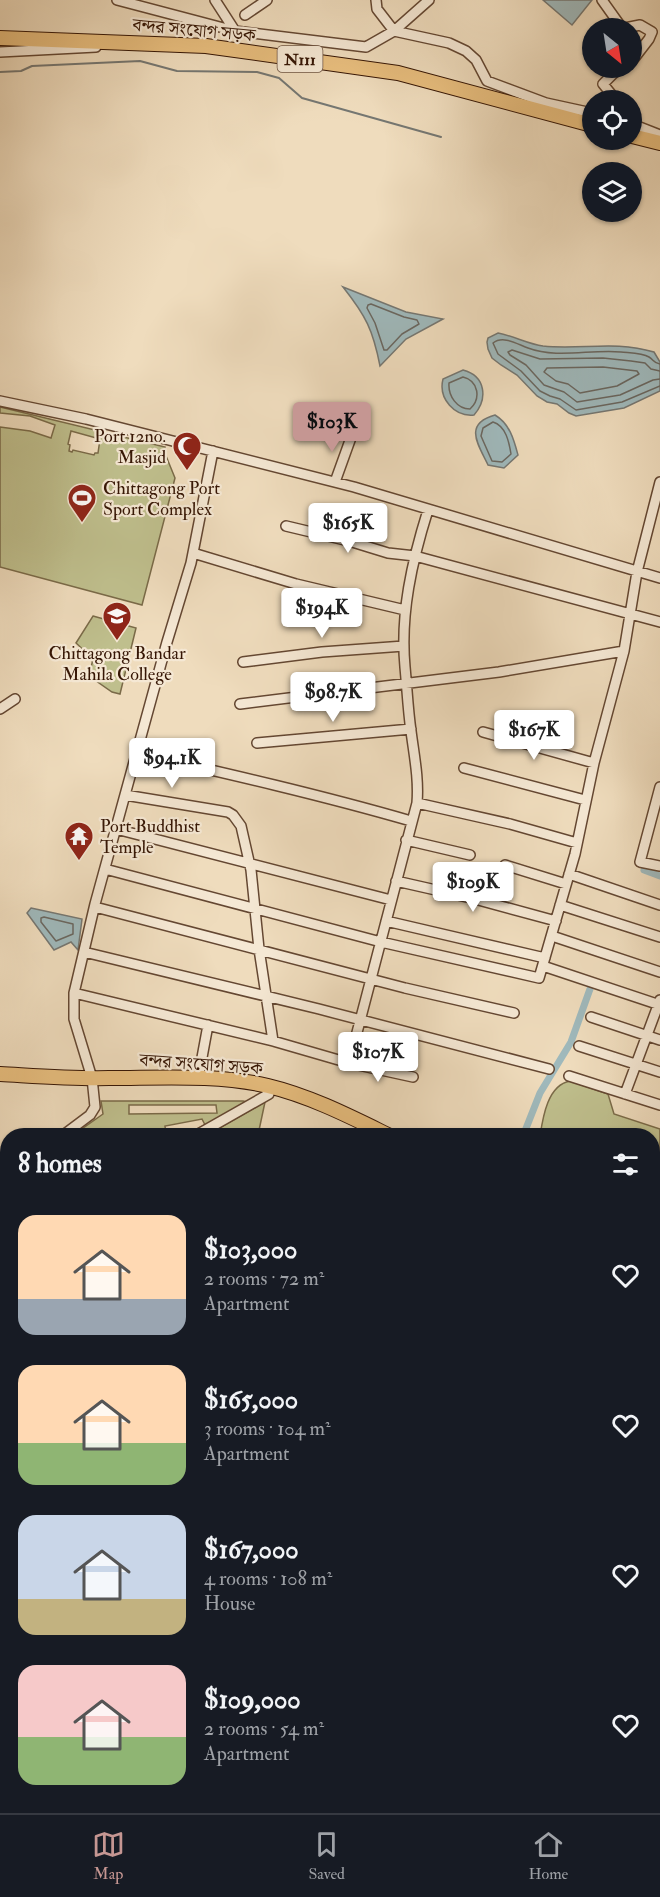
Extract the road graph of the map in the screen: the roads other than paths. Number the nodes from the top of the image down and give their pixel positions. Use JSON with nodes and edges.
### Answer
{"nodes":[{"id":1,"x":117,"y":0,"type":"edge"},
{"id":2,"x":215,"y":0,"type":"edge"},
{"id":3,"x":267,"y":0,"type":"edge"},
{"id":4,"x":376,"y":0,"type":"edge"},
{"id":5,"x":429,"y":0,"type":"edge"},
{"id":6,"x":602,"y":0,"type":"edge"},
{"id":7,"x":245,"y":15,"type":"dead end"},
{"id":8,"x":616,"y":18,"type":"edge"},
{"id":9,"x":642,"y":26,"type":"edge"},
{"id":10,"x":235,"y":31,"type":"junction"},
{"id":11,"x":394,"y":31,"type":"junction"},
{"id":12,"x":0,"y":38,"type":"edge"},
{"id":13,"x":158,"y":44,"type":"junction"},
{"id":14,"x":642,"y":48,"type":"edge"},
{"id":15,"x":0,"y":52,"type":"edge"},
{"id":16,"x":610,"y":78,"type":"edge"},
{"id":17,"x":608,"y":90,"type":"edge"},
{"id":18,"x":582,"y":111,"type":"edge"},
{"id":19,"x":582,"y":122,"type":"edge"},
{"id":20,"x":642,"y":128,"type":"edge"},
{"id":21,"x":660,"y":134,"type":"edge"},
{"id":22,"x":642,"y":138,"type":"edge"},
{"id":23,"x":660,"y":143,"type":"edge"},
{"id":24,"x":0,"y":401,"type":"edge"},
{"id":25,"x":353,"y":432,"type":"dead end"},
{"id":26,"x":213,"y":451,"type":"junction"},
{"id":27,"x":335,"y":482,"type":"junction"},
{"id":28,"x":660,"y":482,"type":"edge"},
{"id":29,"x":428,"y":510,"type":"junction"},
{"id":30,"x":286,"y":526,"type":"dead end"},
{"id":31,"x":193,"y":553,"type":"junction"},
{"id":32,"x":415,"y":556,"type":"junction"},
{"id":33,"x":638,"y":572,"type":"junction"},
{"id":34,"x":660,"y":578,"type":"edge"},
{"id":35,"x":405,"y":610,"type":"junction"},
{"id":36,"x":629,"y":614,"type":"junction"},
{"id":37,"x":660,"y":622,"type":"edge"},
{"id":38,"x":404,"y":646,"type":"junction"},
{"id":39,"x":624,"y":651,"type":"junction"},
{"id":40,"x":243,"y":662,"type":"dead end"},
{"id":41,"x":406,"y":682,"type":"junction"},
{"id":42,"x":15,"y":699,"type":"dead end"},
{"id":43,"x":240,"y":704,"type":"dead end"},
{"id":44,"x":0,"y":709,"type":"edge"},
{"id":45,"x":411,"y":729,"type":"junction"},
{"id":46,"x":483,"y":732,"type":"dead end"},
{"id":47,"x":257,"y":743,"type":"dead end"},
{"id":48,"x":137,"y":753,"type":"junction"},
{"id":49,"x":594,"y":763,"type":"junction"},
{"id":50,"x":464,"y":768,"type":"dead end"},
{"id":51,"x":660,"y":787,"type":"edge"},
{"id":52,"x":125,"y":795,"type":"junction"},
{"id":53,"x":585,"y":800,"type":"junction"},
{"id":54,"x":417,"y":803,"type":"junction"},
{"id":55,"x":411,"y":821,"type":"junction"},
{"id":56,"x":116,"y":829,"type":"junction"},
{"id":57,"x":406,"y":840,"type":"junction"},
{"id":58,"x":577,"y":843,"type":"junction"},
{"id":59,"x":470,"y":855,"type":"dead end"},
{"id":60,"x":250,"y":863,"type":"junction"},
{"id":61,"x":505,"y":865,"type":"dead end"},
{"id":62,"x":660,"y":866,"type":"edge"},
{"id":63,"x":105,"y":869,"type":"junction"},
{"id":64,"x":569,"y":874,"type":"junction"},
{"id":65,"x":396,"y":881,"type":"junction"},
{"id":66,"x":566,"y":884,"type":"junction"},
{"id":67,"x":391,"y":900,"type":"junction"},
{"id":68,"x":561,"y":905,"type":"junction"},
{"id":69,"x":660,"y":905,"type":"edge"},
{"id":70,"x":95,"y":907,"type":"junction"},
{"id":71,"x":255,"y":908,"type":"junction"},
{"id":72,"x":386,"y":921,"type":"junction"},
{"id":73,"x":556,"y":921,"type":"junction"},
{"id":74,"x":552,"y":936,"type":"junction"},
{"id":75,"x":660,"y":937,"type":"edge"},
{"id":76,"x":381,"y":942,"type":"junction"},
{"id":77,"x":259,"y":949,"type":"junction"},
{"id":78,"x":84,"y":952,"type":"junction"},
{"id":79,"x":544,"y":962,"type":"junction"},
{"id":80,"x":660,"y":972,"type":"edge"},
{"id":81,"x":371,"y":979,"type":"junction"},
{"id":82,"x":74,"y":993,"type":"junction"},
{"id":83,"x":267,"y":998,"type":"junction"},
{"id":84,"x":660,"y":1003,"type":"edge"},
{"id":85,"x":514,"y":1013,"type":"dead end"},
{"id":86,"x":591,"y":1017,"type":"dead end"},
{"id":87,"x":360,"y":1020,"type":"junction"},
{"id":88,"x":208,"y":1025,"type":"junction"},
{"id":89,"x":647,"y":1035,"type":"junction"},
{"id":90,"x":660,"y":1040,"type":"edge"},
{"id":91,"x":273,"y":1041,"type":"junction"},
{"id":92,"x":579,"y":1046,"type":"dead end"},
{"id":93,"x":349,"y":1063,"type":"junction"},
{"id":94,"x":636,"y":1064,"type":"junction"},
{"id":95,"x":549,"y":1069,"type":"dead end"},
{"id":96,"x":660,"y":1072,"type":"edge"},
{"id":97,"x":0,"y":1074,"type":"edge"},
{"id":98,"x":569,"y":1076,"type":"dead end"},
{"id":99,"x":413,"y":1077,"type":"dead end"},
{"id":100,"x":198,"y":1079,"type":"junction"},
{"id":101,"x":0,"y":1082,"type":"edge"},
{"id":102,"x":92,"y":1082,"type":"junction"},
{"id":103,"x":269,"y":1094,"type":"junction"},
{"id":104,"x":625,"y":1094,"type":"junction"},
{"id":105,"x":660,"y":1105,"type":"edge"},
{"id":106,"x":73,"y":1128,"type":"edge"},
{"id":107,"x":209,"y":1128,"type":"edge"},
{"id":108,"x":354,"y":1128,"type":"edge"},
{"id":109,"x":371,"y":1128,"type":"edge"}],
"edges":[{"from":1,"to":10,"type":"street"},
{"from":2,"to":10,"type":"street"},
{"from":3,"to":7,"type":"street"},
{"from":4,"to":11,"type":"street"},
{"from":5,"to":11,"type":"street"},
{"from":6,"to":8,"type":"street"},
{"from":9,"to":14,"type":"street"},
{"from":10,"to":11,"type":"street"},
{"from":11,"to":18,"type":"street"},
{"from":12,"to":13,"type":"highway","name":"বন্দর সংযোগ সড়ক","number":"N111"},
{"from":13,"to":15,"type":"street"},
{"from":13,"to":19,"type":"highway","name":"বন্দর সংযোগ সড়ক","number":"N111"},
{"from":16,"to":17,"type":"street"},
{"from":20,"to":21,"type":"street"},
{"from":22,"to":23,"type":"highway"},
{"from":24,"to":26,"type":"street"},
{"from":25,"to":27,"type":"street"},
{"from":26,"to":27,"type":"street"},
{"from":26,"to":31,"type":"street"},
{"from":27,"to":29,"type":"street"},
{"from":28,"to":33,"type":"street"},
{"from":29,"to":32,"type":"street"},
{"from":29,"to":33,"type":"street"},
{"from":30,"to":32,"type":"street"},
{"from":31,"to":35,"type":"street"},
{"from":31,"to":48,"type":"street"},
{"from":32,"to":35,"type":"street"},
{"from":32,"to":36,"type":"street"},
{"from":33,"to":34,"type":"street"},
{"from":33,"to":36,"type":"street"},
{"from":35,"to":38,"type":"street"},
{"from":36,"to":37,"type":"street"},
{"from":36,"to":39,"type":"street"},
{"from":38,"to":40,"type":"street"},
{"from":38,"to":41,"type":"street"},
{"from":39,"to":41,"type":"street"},
{"from":39,"to":49,"type":"street"},
{"from":41,"to":43,"type":"street"},
{"from":41,"to":45,"type":"street"},
{"from":42,"to":44,"type":"street"},
{"from":45,"to":47,"type":"street"},
{"from":45,"to":54,"type":"street"},
{"from":46,"to":49,"type":"street"},
{"from":48,"to":52,"type":"street"},
{"from":48,"to":55,"type":"street"},
{"from":49,"to":53,"type":"street"},
{"from":50,"to":53,"type":"street"},
{"from":51,"to":62,"type":"street"},
{"from":52,"to":56,"type":"street"},
{"from":52,"to":60,"type":"street"},
{"from":53,"to":58,"type":"street"},
{"from":54,"to":55,"type":"street"},
{"from":54,"to":58,"type":"street"},
{"from":55,"to":57,"type":"street"},
{"from":56,"to":60,"type":"street"},
{"from":56,"to":63,"type":"street"},
{"from":57,"to":59,"type":"street"},
{"from":57,"to":65,"type":"street"},
{"from":58,"to":64,"type":"street"},
{"from":60,"to":67,"type":"street"},
{"from":60,"to":71,"type":"street"},
{"from":61,"to":66,"type":"street"},
{"from":63,"to":70,"type":"street"},
{"from":63,"to":71,"type":"street"},
{"from":64,"to":66,"type":"street"},
{"from":64,"to":69,"type":"street"},
{"from":65,"to":67,"type":"street"},
{"from":65,"to":73,"type":"street"},
{"from":66,"to":68,"type":"street"},
{"from":67,"to":72,"type":"street"},
{"from":68,"to":73,"type":"street"},
{"from":68,"to":75,"type":"street"},
{"from":70,"to":77,"type":"street"},
{"from":70,"to":78,"type":"street"},
{"from":71,"to":76,"type":"street"},
{"from":71,"to":77,"type":"street"},
{"from":72,"to":76,"type":"street"},
{"from":72,"to":79,"type":"street"},
{"from":73,"to":74,"type":"street"},
{"from":74,"to":79,"type":"street"},
{"from":74,"to":80,"type":"street"},
{"from":76,"to":79,"type":"street"},
{"from":76,"to":81,"type":"street"},
{"from":77,"to":81,"type":"street"},
{"from":77,"to":83,"type":"street"},
{"from":78,"to":82,"type":"street"},
{"from":78,"to":83,"type":"street"},
{"from":79,"to":84,"type":"street"},
{"from":81,"to":85,"type":"street"},
{"from":81,"to":87,"type":"street"},
{"from":82,"to":88,"type":"street"},
{"from":82,"to":102,"type":"street"},
{"from":83,"to":87,"type":"street"},
{"from":83,"to":91,"type":"street"},
{"from":84,"to":89,"type":"street"},
{"from":86,"to":89,"type":"street"},
{"from":87,"to":93,"type":"street"},
{"from":87,"to":95,"type":"street"},
{"from":88,"to":91,"type":"street"},
{"from":88,"to":100,"type":"street"},
{"from":89,"to":90,"type":"street"},
{"from":89,"to":94,"type":"street"},
{"from":91,"to":93,"type":"street"},
{"from":92,"to":94,"type":"street"},
{"from":93,"to":99,"type":"street"},
{"from":94,"to":96,"type":"street"},
{"from":94,"to":104,"type":"street"},
{"from":97,"to":102,"type":"highway","name":"বন্দর সংযোগ সড়ক"},
{"from":98,"to":104,"type":"street"},
{"from":100,"to":102,"type":"highway","name":"বন্দর সংযোগ সড়ক"},
{"from":100,"to":109,"type":"highway","name":"বন্দর সংযোগ সড়ক"},
{"from":101,"to":102,"type":"highway","name":"বন্দর সংযোগ সড়ক"},
{"from":102,"to":103,"type":"highway","name":"বন্দর সংযোগ সড়ক"},
{"from":102,"to":106,"type":"street"},
{"from":103,"to":107,"type":"street"},
{"from":103,"to":108,"type":"highway","name":"বন্দর সংযোগ সড়ক"},
{"from":104,"to":105,"type":"street"}]}
